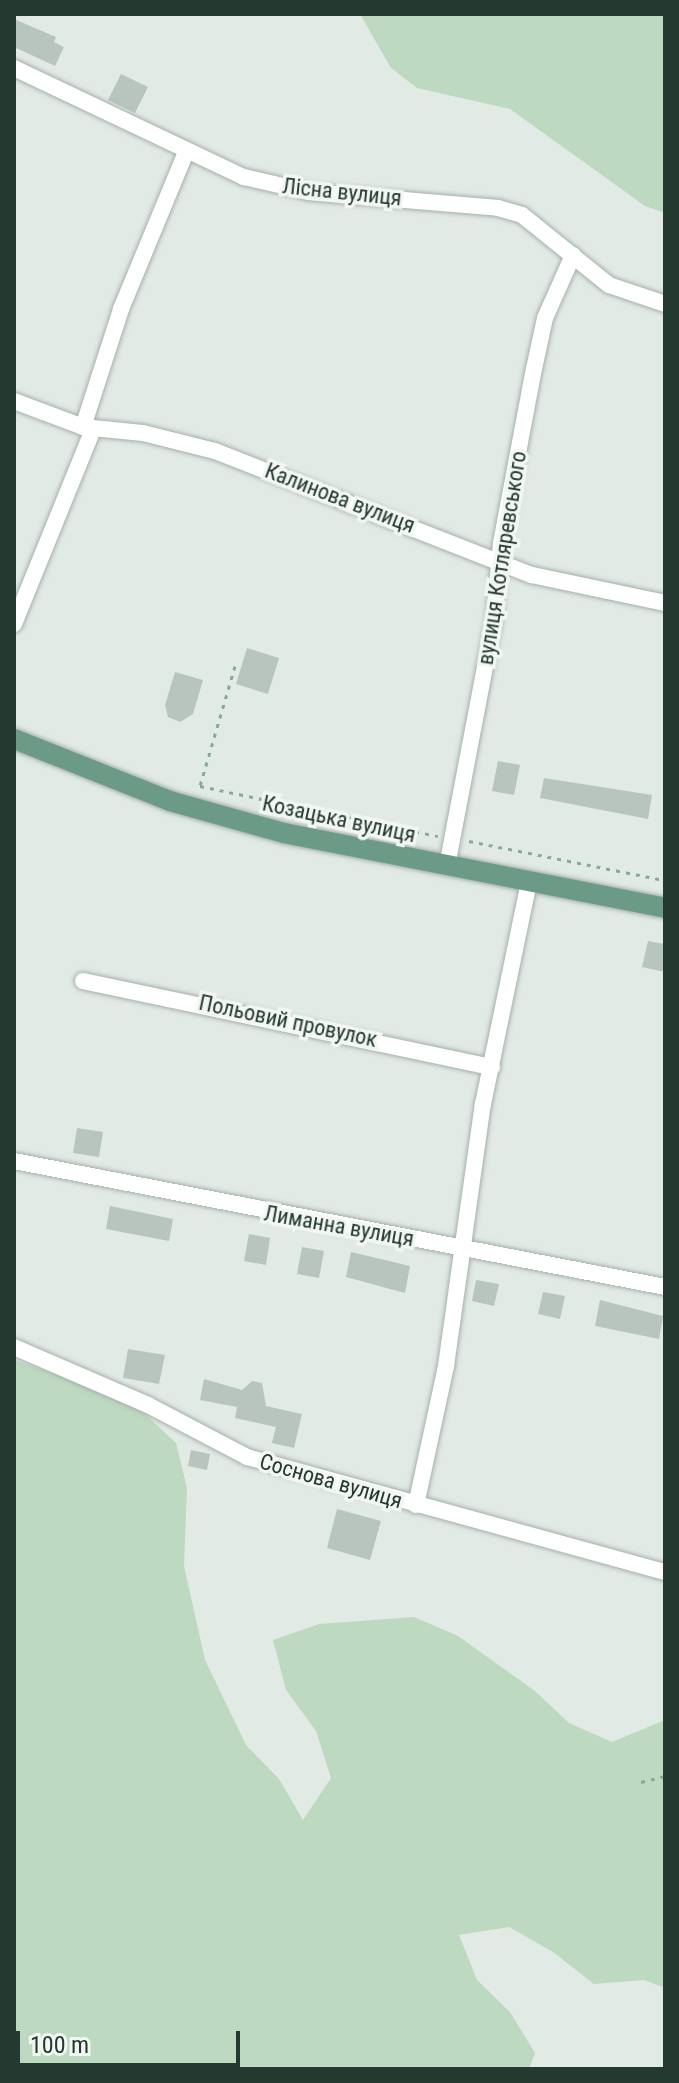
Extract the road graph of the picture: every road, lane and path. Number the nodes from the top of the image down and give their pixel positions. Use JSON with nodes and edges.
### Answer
{"nodes":[{"id":1,"x":14,"y":68,"type":"edge"},
{"id":2,"x":186,"y":152,"type":"junction"},
{"id":3,"x":573,"y":255,"type":"junction"},
{"id":4,"x":665,"y":304,"type":"edge"},
{"id":5,"x":14,"y":401,"type":"edge"},
{"id":6,"x":88,"y":428,"type":"junction"},
{"id":7,"x":499,"y":564,"type":"junction"},
{"id":8,"x":665,"y":603,"type":"edge"},
{"id":9,"x":14,"y":624,"type":"edge"},
{"id":10,"x":235,"y":666,"type":"dead end"},
{"id":11,"x":14,"y":739,"type":"edge"},
{"id":12,"x":451,"y":838,"type":"junction"},
{"id":13,"x":447,"y":866,"type":"junction"},
{"id":14,"x":665,"y":880,"type":"edge"},
{"id":15,"x":529,"y":882,"type":"junction"},
{"id":16,"x":665,"y":908,"type":"edge"},
{"id":17,"x":83,"y":981,"type":"dead end"},
{"id":18,"x":492,"y":1067,"type":"junction"},
{"id":19,"x":14,"y":1161,"type":"edge"},
{"id":20,"x":461,"y":1248,"type":"junction"},
{"id":21,"x":665,"y":1287,"type":"edge"},
{"id":22,"x":14,"y":1347,"type":"edge"},
{"id":23,"x":416,"y":1505,"type":"junction"},
{"id":24,"x":665,"y":1572,"type":"edge"},
{"id":25,"x":665,"y":1776,"type":"edge"},
{"id":26,"x":641,"y":1782,"type":"dead end"}],
"edges":[{"from":1,"to":2,"type":"street","name":"Лісна вулиця"},
{"from":2,"to":3,"type":"street","name":"Лісна вулиця"},
{"from":2,"to":6,"type":"street"},
{"from":3,"to":4,"type":"street","name":"Лісна вулиця"},
{"from":3,"to":7,"type":"street","name":"вулиця Котляревського"},
{"from":5,"to":6,"type":"street","name":"Калинова вулиця"},
{"from":6,"to":7,"type":"street","name":"Калинова вулиця"},
{"from":6,"to":9,"type":"street"},
{"from":7,"to":8,"type":"street","name":"Калинова вулиця"},
{"from":7,"to":12,"type":"street","name":"вулиця Котляревського"},
{"from":10,"to":12,"type":"path"},
{"from":11,"to":13,"type":"main road","name":"Козацька вулиця"},
{"from":12,"to":13,"type":"street","name":"вулиця Котляревського"},
{"from":12,"to":14,"type":"path"},
{"from":13,"to":15,"type":"main road","name":"Козацька вулиця"},
{"from":15,"to":16,"type":"main road","name":"Козацька вулиця"},
{"from":15,"to":18,"type":"street"},
{"from":17,"to":18,"type":"street","name":"Польовий провулок"},
{"from":18,"to":20,"type":"street"},
{"from":19,"to":20,"type":"street","name":"Лиманна вулиця"},
{"from":20,"to":21,"type":"street","name":"Лиманна вулиця"},
{"from":20,"to":23,"type":"street"},
{"from":22,"to":23,"type":"street","name":"Соснова вулиця"},
{"from":23,"to":24,"type":"street","name":"Соснова вулиця"},
{"from":25,"to":26,"type":"path"}]}
